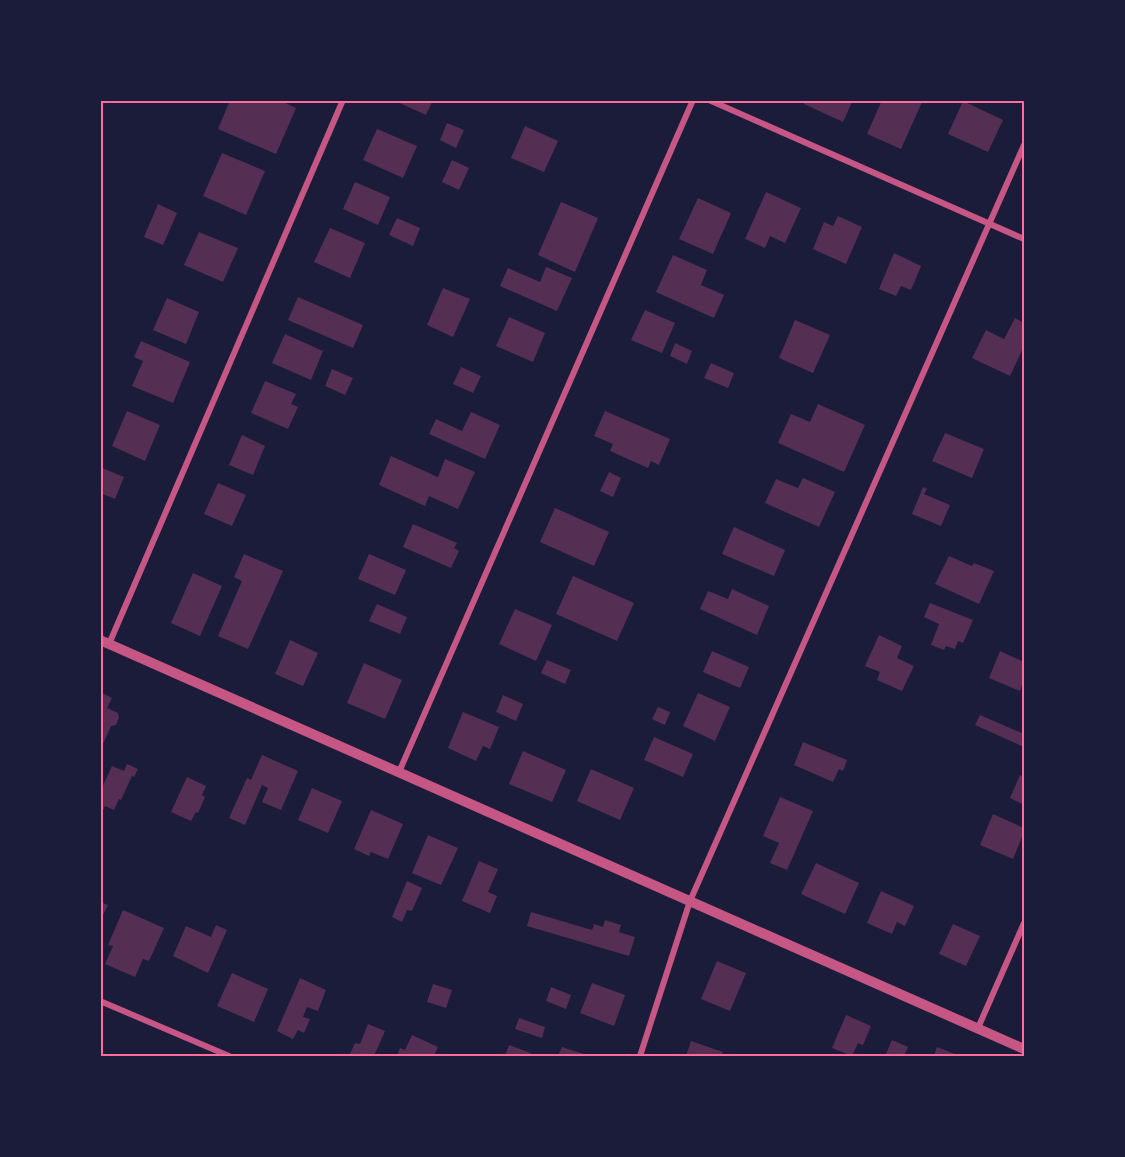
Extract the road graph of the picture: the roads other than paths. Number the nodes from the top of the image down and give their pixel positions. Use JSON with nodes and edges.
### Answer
{"nodes":[{"id":1,"x":343,"y":100,"type":"edge"},
{"id":2,"x":693,"y":100,"type":"edge"},
{"id":3,"x":709,"y":100,"type":"edge"},
{"id":4,"x":1024,"y":145,"type":"edge"},
{"id":5,"x":990,"y":224,"type":"junction"},
{"id":6,"x":1024,"y":239,"type":"edge"},
{"id":7,"x":105,"y":642,"type":"edge"},
{"id":8,"x":399,"y":772,"type":"junction"},
{"id":9,"x":690,"y":901,"type":"junction"},
{"id":10,"x":1024,"y":923,"type":"edge"},
{"id":11,"x":100,"y":1001,"type":"edge"},
{"id":12,"x":978,"y":1028,"type":"junction"},
{"id":13,"x":1024,"y":1049,"type":"edge"},
{"id":14,"x":229,"y":1056,"type":"edge"},
{"id":15,"x":640,"y":1056,"type":"edge"}],
"edges":[{"from":1,"to":7,"type":"street"},
{"from":2,"to":8,"type":"street"},
{"from":3,"to":5,"type":"street"},
{"from":4,"to":5,"type":"street"},
{"from":5,"to":6,"type":"street"},
{"from":5,"to":9,"type":"street"},
{"from":7,"to":8,"type":"street"},
{"from":8,"to":9,"type":"street"},
{"from":9,"to":12,"type":"street"},
{"from":9,"to":15,"type":"street"},
{"from":10,"to":12,"type":"street"},
{"from":11,"to":14,"type":"street"},
{"from":12,"to":13,"type":"street"}]}
